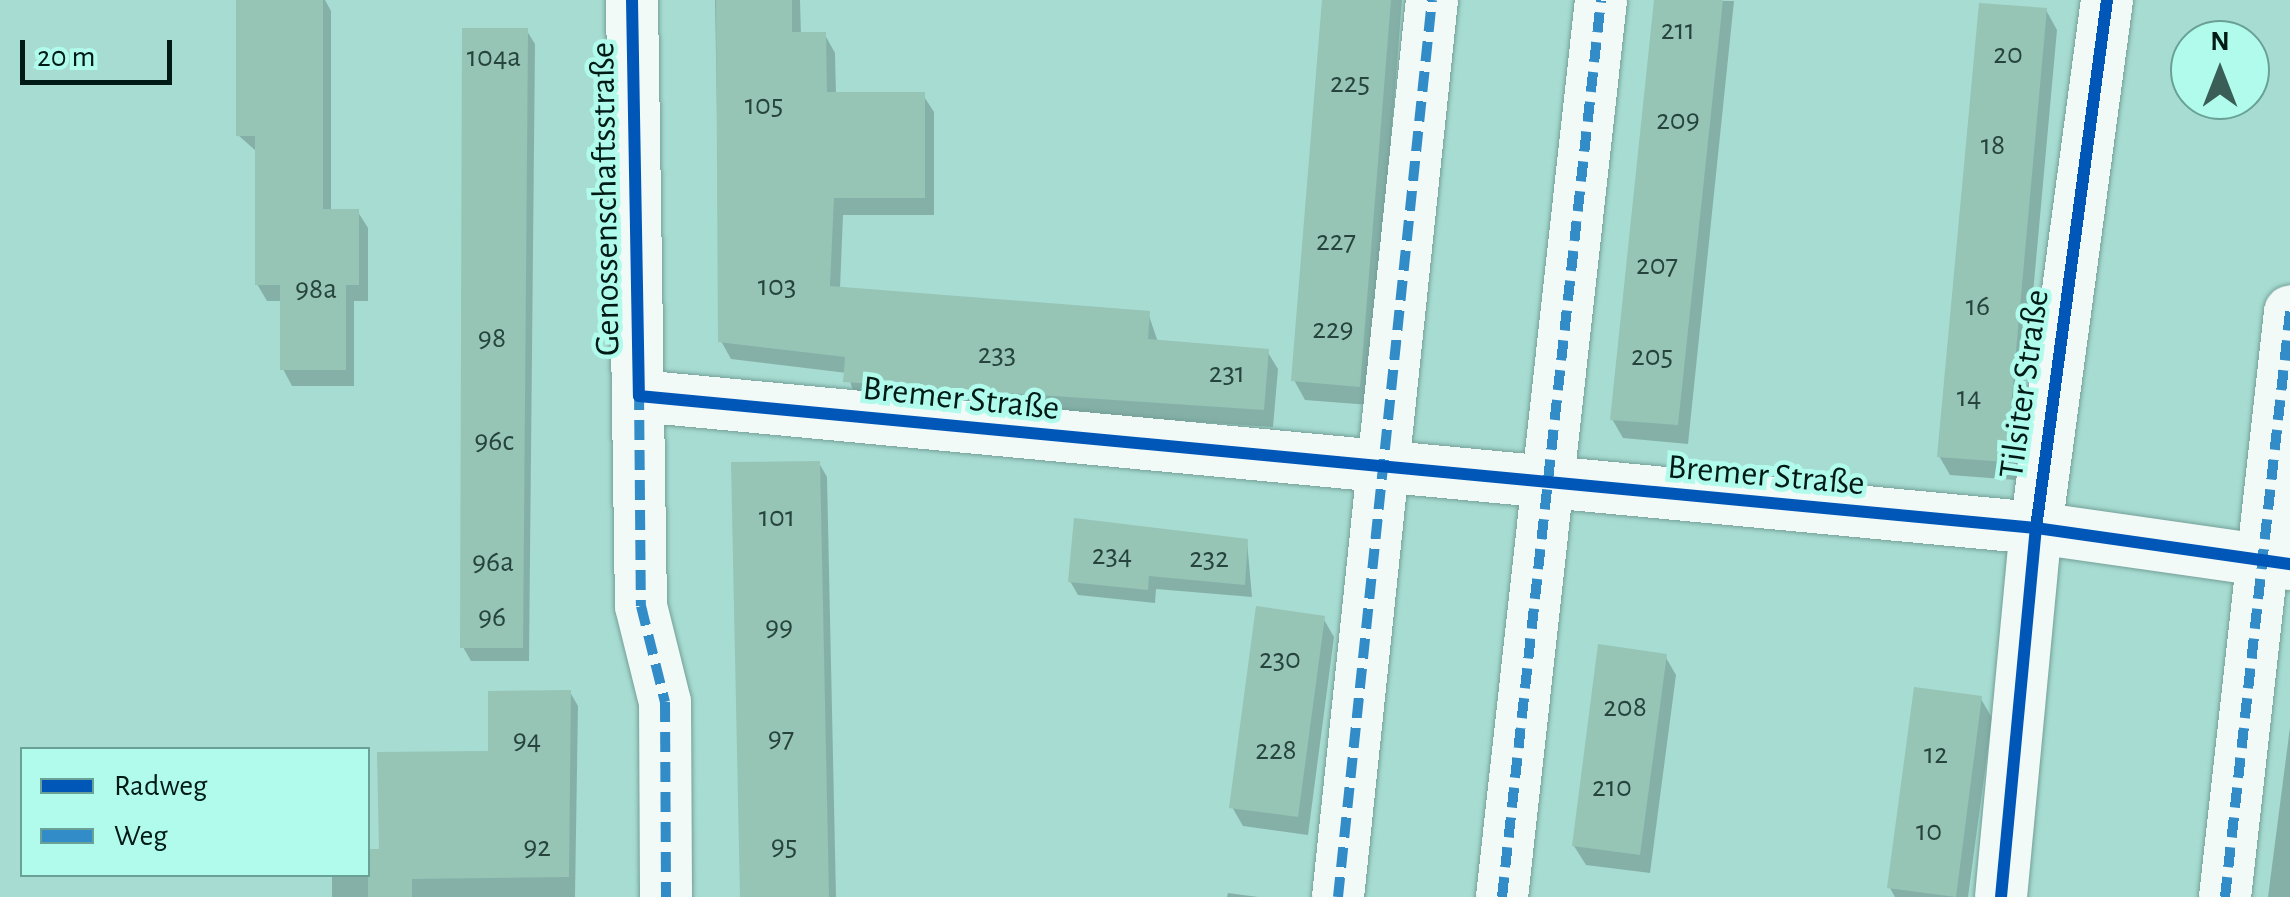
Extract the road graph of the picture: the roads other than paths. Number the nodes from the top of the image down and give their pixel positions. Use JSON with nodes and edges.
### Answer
{"nodes":[{"id":1,"x":632,"y":0,"type":"edge"},
{"id":2,"x":1432,"y":0,"type":"edge"},
{"id":3,"x":1601,"y":0,"type":"edge"},
{"id":4,"x":2107,"y":0,"type":"edge"},
{"id":5,"x":2290,"y":312,"type":"edge"},
{"id":6,"x":639,"y":396,"type":"junction"},
{"id":7,"x":1384,"y":474,"type":"junction"},
{"id":8,"x":1544,"y":488,"type":"junction"},
{"id":9,"x":2036,"y":528,"type":"junction"},
{"id":10,"x":2275,"y":562,"type":"edge"},
{"id":11,"x":666,"y":897,"type":"edge"},
{"id":12,"x":1338,"y":897,"type":"edge"},
{"id":13,"x":1502,"y":897,"type":"edge"},
{"id":14,"x":2001,"y":897,"type":"edge"},
{"id":15,"x":2225,"y":897,"type":"edge"}],
"edges":[{"from":1,"to":6,"type":"street","name":"Genossenschaftsstraße"},
{"from":2,"to":7,"type":"street"},
{"from":3,"to":8,"type":"street"},
{"from":4,"to":9,"type":"street","name":"Tilsiter Straße"},
{"from":5,"to":10,"type":"street"},
{"from":6,"to":7,"type":"street","name":"Bremer Straße"},
{"from":6,"to":11,"type":"street","name":"Genossenschaftsstraße"},
{"from":7,"to":8,"type":"street","name":"Bremer Straße"},
{"from":7,"to":12,"type":"street"},
{"from":8,"to":9,"type":"street","name":"Bremer Straße"},
{"from":8,"to":13,"type":"street"},
{"from":9,"to":10,"type":"street","name":"Bremer Straße"},
{"from":9,"to":14,"type":"street","name":"Tilsiter Straße"},
{"from":10,"to":15,"type":"street"}]}
